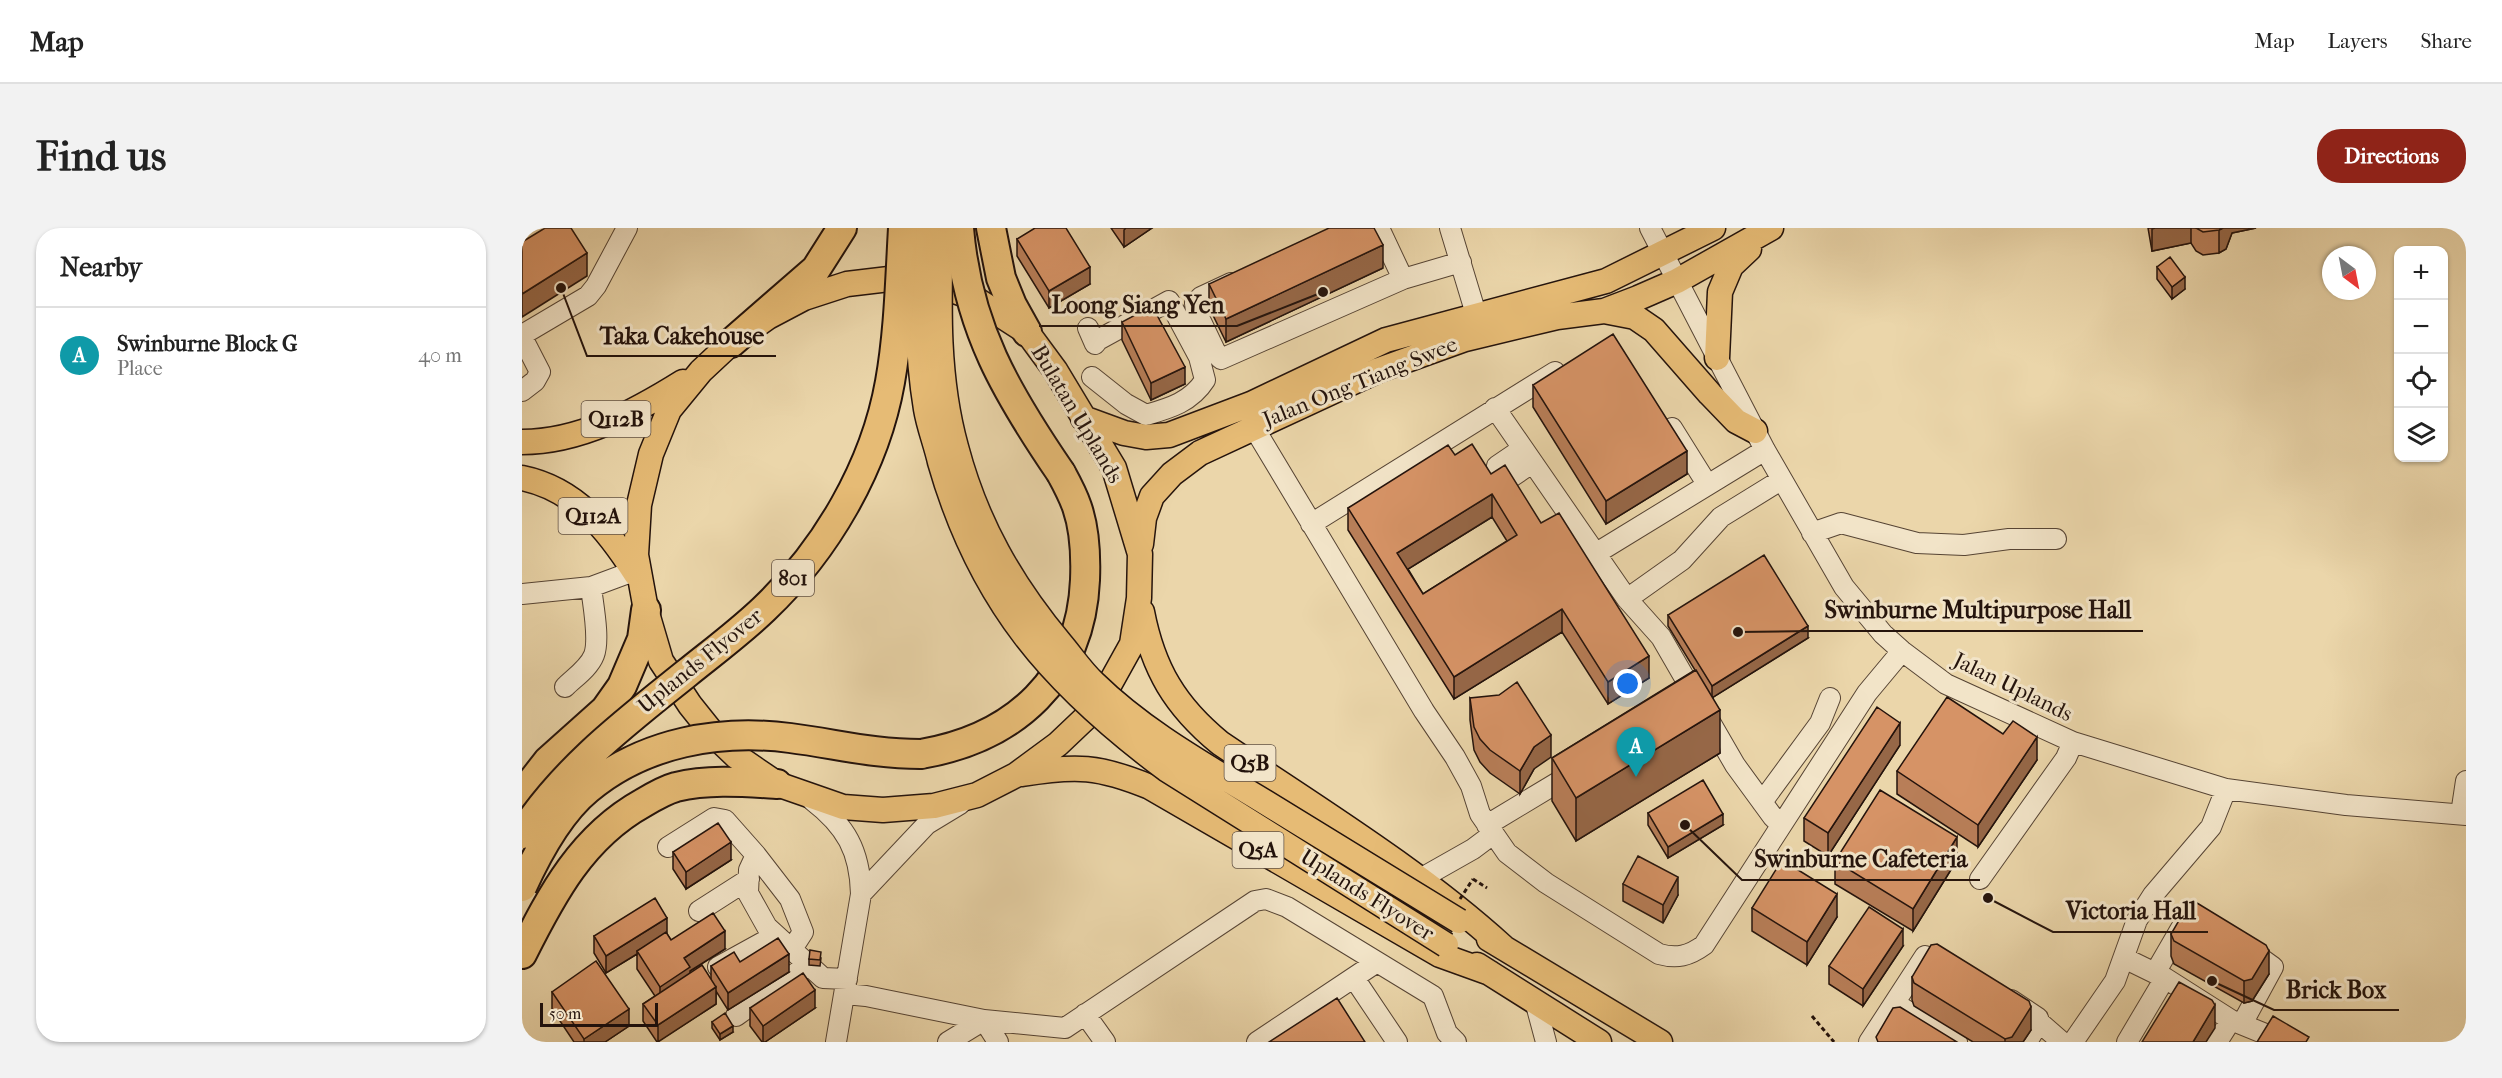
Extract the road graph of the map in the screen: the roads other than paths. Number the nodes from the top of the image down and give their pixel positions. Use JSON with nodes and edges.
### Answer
{"nodes":[{"id":1,"x":627,"y":228,"type":"edge"},
{"id":2,"x":842,"y":228,"type":"edge"},
{"id":3,"x":903,"y":228,"type":"edge"},
{"id":4,"x":918,"y":228,"type":"edge"},
{"id":5,"x":941,"y":228,"type":"edge"},
{"id":6,"x":959,"y":228,"type":"edge"},
{"id":7,"x":991,"y":228,"type":"edge"},
{"id":8,"x":1379,"y":228,"type":"edge"},
{"id":9,"x":1450,"y":228,"type":"edge"},
{"id":10,"x":1650,"y":228,"type":"edge"},
{"id":11,"x":1713,"y":228,"type":"edge"},
{"id":12,"x":1771,"y":228,"type":"edge"},
{"id":13,"x":1778,"y":228,"type":"edge"},
{"id":14,"x":1663,"y":254,"type":"junction"},
{"id":15,"x":1461,"y":262,"type":"junction"},
{"id":16,"x":1243,"y":277,"type":"edge"},
{"id":17,"x":1403,"y":279,"type":"junction"},
{"id":18,"x":1677,"y":281,"type":"junction"},
{"id":19,"x":1604,"y":311,"type":"junction"},
{"id":20,"x":1476,"y":314,"type":"junction"},
{"id":21,"x":1088,"y":328,"type":"dead end"},
{"id":22,"x":1027,"y":332,"type":"junction"},
{"id":23,"x":522,"y":336,"type":"edge"},
{"id":24,"x":731,"y":343,"type":"junction"},
{"id":25,"x":1207,"y":353,"type":"junction"},
{"id":26,"x":1717,"y":358,"type":"junction"},
{"id":27,"x":1575,"y":360,"type":"edge"},
{"id":28,"x":701,"y":371,"type":"junction"},
{"id":29,"x":1092,"y":377,"type":"dead end"},
{"id":30,"x":522,"y":391,"type":"edge"},
{"id":31,"x":1197,"y":393,"type":"junction"},
{"id":32,"x":1495,"y":408,"type":"junction"},
{"id":33,"x":1659,"y":409,"type":"edge"},
{"id":34,"x":1083,"y":417,"type":"junction"},
{"id":35,"x":1203,"y":423,"type":"junction"},
{"id":36,"x":1253,"y":426,"type":"junction"},
{"id":37,"x":524,"y":441,"type":"edge"},
{"id":38,"x":1760,"y":441,"type":"junction"},
{"id":39,"x":1527,"y":456,"type":"junction"},
{"id":40,"x":1502,"y":473,"type":"edge"},
{"id":41,"x":522,"y":478,"type":"edge"},
{"id":42,"x":1781,"y":480,"type":"junction"},
{"id":43,"x":1707,"y":484,"type":"junction"},
{"id":44,"x":1311,"y":524,"type":"junction"},
{"id":45,"x":1812,"y":533,"type":"junction"},
{"id":46,"x":2056,"y":539,"type":"dead end"},
{"id":47,"x":1140,"y":554,"type":"junction"},
{"id":48,"x":1595,"y":554,"type":"junction"},
{"id":49,"x":637,"y":576,"type":"junction"},
{"id":50,"x":591,"y":587,"type":"junction"},
{"id":51,"x":522,"y":594,"type":"edge"},
{"id":52,"x":1139,"y":598,"type":"junction"},
{"id":53,"x":1627,"y":599,"type":"junction"},
{"id":54,"x":646,"y":610,"type":"junction"},
{"id":55,"x":1902,"y":651,"type":"junction"},
{"id":56,"x":565,"y":687,"type":"dead end"},
{"id":57,"x":1830,"y":698,"type":"dead end"},
{"id":58,"x":2073,"y":742,"type":"junction"},
{"id":59,"x":1587,"y":765,"type":"edge"},
{"id":60,"x":1016,"y":775,"type":"junction"},
{"id":61,"x":2466,"y":781,"type":"edge"},
{"id":62,"x":777,"y":784,"type":"junction"},
{"id":63,"x":2226,"y":789,"type":"junction"},
{"id":64,"x":522,"y":794,"type":"edge"},
{"id":65,"x":977,"y":795,"type":"junction"},
{"id":66,"x":807,"y":796,"type":"junction"},
{"id":67,"x":1762,"y":802,"type":"junction"},
{"id":68,"x":2464,"y":814,"type":"edge"},
{"id":69,"x":1780,"y":824,"type":"junction"},
{"id":70,"x":1490,"y":830,"type":"junction"},
{"id":71,"x":522,"y":834,"type":"edge"},
{"id":72,"x":668,"y":847,"type":"dead end"},
{"id":73,"x":756,"y":855,"type":"junction"},
{"id":74,"x":749,"y":879,"type":"junction"},
{"id":75,"x":1420,"y":879,"type":"junction"},
{"id":76,"x":1980,"y":879,"type":"dead end"},
{"id":77,"x":522,"y":887,"type":"edge"},
{"id":78,"x":861,"y":894,"type":"junction"},
{"id":79,"x":699,"y":911,"type":"dead end"},
{"id":80,"x":2199,"y":919,"type":"edge"},
{"id":81,"x":776,"y":935,"type":"junction"},
{"id":82,"x":2229,"y":938,"type":"edge"},
{"id":83,"x":1503,"y":947,"type":"junction"},
{"id":84,"x":792,"y":949,"type":"junction"},
{"id":85,"x":522,"y":954,"type":"edge"},
{"id":86,"x":1940,"y":954,"type":"edge"},
{"id":87,"x":2124,"y":958,"type":"junction"},
{"id":88,"x":1377,"y":962,"type":"junction"},
{"id":89,"x":807,"y":965,"type":"junction"},
{"id":90,"x":718,"y":967,"type":"edge"},
{"id":91,"x":1490,"y":972,"type":"junction"},
{"id":92,"x":2160,"y":975,"type":"junction"},
{"id":93,"x":1354,"y":978,"type":"junction"},
{"id":94,"x":846,"y":987,"type":"junction"},
{"id":95,"x":1999,"y":992,"type":"edge"},
{"id":96,"x":1535,"y":1001,"type":"junction"},
{"id":97,"x":1896,"y":1004,"type":"junction"},
{"id":98,"x":1085,"y":1014,"type":"junction"},
{"id":99,"x":736,"y":1016,"type":"dead end"},
{"id":100,"x":984,"y":1020,"type":"junction"},
{"id":101,"x":2039,"y":1022,"type":"junction"},
{"id":102,"x":2237,"y":1022,"type":"junction"},
{"id":103,"x":1069,"y":1035,"type":"edge"},
{"id":104,"x":2259,"y":1036,"type":"edge"},
{"id":105,"x":1445,"y":1039,"type":"edge"},
{"id":106,"x":833,"y":1041,"type":"edge"},
{"id":107,"x":948,"y":1042,"type":"edge"},
{"id":108,"x":998,"y":1042,"type":"edge"},
{"id":109,"x":1105,"y":1042,"type":"edge"},
{"id":110,"x":1257,"y":1042,"type":"edge"},
{"id":111,"x":1397,"y":1042,"type":"edge"},
{"id":112,"x":1546,"y":1042,"type":"edge"},
{"id":113,"x":1599,"y":1042,"type":"edge"},
{"id":114,"x":1660,"y":1042,"type":"edge"},
{"id":115,"x":1869,"y":1042,"type":"edge"},
{"id":116,"x":1958,"y":1042,"type":"edge"},
{"id":117,"x":2027,"y":1042,"type":"edge"},
{"id":118,"x":2062,"y":1042,"type":"edge"},
{"id":119,"x":2073,"y":1042,"type":"edge"},
{"id":120,"x":2127,"y":1042,"type":"edge"},
{"id":121,"x":2217,"y":1042,"type":"edge"},
{"id":122,"x":2285,"y":1042,"type":"edge"}],
"edges":[{"from":1,"to":23,"type":"street"},
{"from":2,"to":24,"type":"highway"},
{"from":3,"to":71,"type":"highway","name":"Uplands Flyover","number":"801","bridge":true},
{"from":4,"to":91,"type":"main road","name":"Uplands Flyover","number":"Q5A","bridge":true},
{"from":5,"to":83,"type":"main road","name":"Uplands Flyover","number":"Q5B","bridge":true},
{"from":6,"to":77,"type":"highway","name":"Uplands Flyover","bridge":true},
{"from":7,"to":22,"type":"highway"},
{"from":8,"to":17,"type":"street"},
{"from":9,"to":15,"type":"street"},
{"from":10,"to":14,"type":"street","name":"Jalan Uplands"},
{"from":11,"to":14,"type":"main road","name":"Jalan Ong Tiang Swee"},
{"from":12,"to":18,"type":"main road","name":"Jalan Ong Tiang Swee"},
{"from":13,"to":26,"type":"main road"},
{"from":14,"to":18,"type":"street","name":"Jalan Uplands"},
{"from":14,"to":20,"type":"main road","name":"Jalan Ong Tiang Swee"},
{"from":15,"to":17,"type":"street"},
{"from":15,"to":20,"type":"street"},
{"from":16,"to":25,"type":"street"},
{"from":17,"to":25,"type":"street"},
{"from":18,"to":19,"type":"main road","name":"Jalan Ong Tiang Swee"},
{"from":18,"to":26,"type":"street","name":"Jalan Uplands"},
{"from":19,"to":36,"type":"main road","name":"Jalan Ong Tiang Swee"},
{"from":19,"to":38,"type":"main road"},
{"from":20,"to":35,"type":"main road","name":"Jalan Ong Tiang Swee"},
{"from":21,"to":25,"type":"street"},
{"from":22,"to":24,"type":"main road","name":"Bulatan Uplands"},
{"from":22,"to":34,"type":"main road","name":"Bulatan Uplands"},
{"from":23,"to":30,"type":"street"},
{"from":24,"to":28,"type":"main road","name":"Bulatan Uplands"},
{"from":25,"to":31,"type":"street"},
{"from":26,"to":38,"type":"street","name":"Jalan Uplands"},
{"from":27,"to":32,"type":"street"},
{"from":28,"to":37,"type":"main road","number":"Q112B"},
{"from":28,"to":49,"type":"main road","name":"Bulatan Uplands"},
{"from":29,"to":31,"type":"street"},
{"from":31,"to":35,"type":"street"},
{"from":32,"to":39,"type":"street"},
{"from":32,"to":44,"type":"street"},
{"from":33,"to":43,"type":"street"},
{"from":34,"to":35,"type":"main road","name":"Jalan Ong Tiang Swee"},
{"from":34,"to":47,"type":"main road","name":"Bulatan Uplands"},
{"from":36,"to":44,"type":"street"},
{"from":36,"to":47,"type":"main road","name":"Jalan Ong Tiang Swee"},
{"from":38,"to":42,"type":"street","name":"Jalan Uplands"},
{"from":38,"to":43,"type":"street"},
{"from":39,"to":40,"type":"street"},
{"from":39,"to":48,"type":"street"},
{"from":41,"to":49,"type":"main road","number":"Q112A"},
{"from":42,"to":45,"type":"street","name":"Jalan Uplands"},
{"from":42,"to":53,"type":"street"},
{"from":43,"to":48,"type":"street"},
{"from":44,"to":70,"type":"street"},
{"from":45,"to":46,"type":"street"},
{"from":45,"to":55,"type":"street","name":"Jalan Uplands"},
{"from":47,"to":52,"type":"main road","name":"Bulatan Uplands"},
{"from":48,"to":53,"type":"street"},
{"from":49,"to":50,"type":"street"},
{"from":49,"to":54,"type":"main road","name":"Bulatan Uplands"},
{"from":50,"to":51,"type":"street"},
{"from":50,"to":56,"type":"street"},
{"from":52,"to":60,"type":"main road","name":"Bulatan Uplands"},
{"from":52,"to":75,"type":"main road","number":"Q5B"},
{"from":53,"to":67,"type":"street"},
{"from":54,"to":62,"type":"main road","name":"Bulatan Uplands"},
{"from":54,"to":64,"type":"highway"},
{"from":55,"to":58,"type":"street","name":"Jalan Uplands"},
{"from":55,"to":69,"type":"street"},
{"from":57,"to":67,"type":"street"},
{"from":58,"to":63,"type":"street","name":"Jalan Uplands"},
{"from":58,"to":76,"type":"street"},
{"from":59,"to":70,"type":"street"},
{"from":60,"to":65,"type":"main road","name":"Bulatan Uplands"},
{"from":60,"to":91,"type":"main road","number":"Q5A"},
{"from":61,"to":68,"type":"street"},
{"from":62,"to":66,"type":"main road","name":"Bulatan Uplands"},
{"from":62,"to":85,"type":"highway"},
{"from":63,"to":68,"type":"street","name":"Jalan Uplands"},
{"from":63,"to":87,"type":"street"},
{"from":65,"to":66,"type":"main road","name":"Bulatan Uplands"},
{"from":65,"to":78,"type":"street"},
{"from":66,"to":78,"type":"street"},
{"from":67,"to":69,"type":"street"},
{"from":69,"to":70,"type":"street"},
{"from":70,"to":75,"type":"street"},
{"from":72,"to":73,"type":"street"},
{"from":73,"to":74,"type":"street"},
{"from":73,"to":84,"type":"street"},
{"from":74,"to":79,"type":"street"},
{"from":74,"to":81,"type":"street"},
{"from":75,"to":83,"type":"main road","number":"Q5B"},
{"from":78,"to":94,"type":"street"},
{"from":80,"to":92,"type":"street"},
{"from":81,"to":84,"type":"street"},
{"from":81,"to":90,"type":"street"},
{"from":82,"to":102,"type":"street"},
{"from":83,"to":114,"type":"main road","number":"Q5B"},
{"from":84,"to":89,"type":"street"},
{"from":86,"to":97,"type":"street"},
{"from":87,"to":92,"type":"street"},
{"from":87,"to":119,"type":"street"},
{"from":88,"to":93,"type":"street"},
{"from":88,"to":98,"type":"street"},
{"from":88,"to":105,"type":"street"},
{"from":89,"to":94,"type":"street"},
{"from":89,"to":99,"type":"street"},
{"from":91,"to":96,"type":"main road","number":"Q5A"},
{"from":92,"to":102,"type":"street"},
{"from":92,"to":120,"type":"street"},
{"from":93,"to":110,"type":"street"},
{"from":93,"to":111,"type":"street"},
{"from":94,"to":100,"type":"street"},
{"from":94,"to":106,"type":"street"},
{"from":95,"to":101,"type":"street"},
{"from":96,"to":112,"type":"street"},
{"from":96,"to":113,"type":"main road","number":"Q5A"},
{"from":97,"to":115,"type":"street"},
{"from":97,"to":116,"type":"street"},
{"from":98,"to":103,"type":"street"},
{"from":98,"to":109,"type":"street"},
{"from":100,"to":103,"type":"street"},
{"from":100,"to":107,"type":"street"},
{"from":100,"to":108,"type":"street"},
{"from":101,"to":117,"type":"street"},
{"from":101,"to":118,"type":"street"},
{"from":102,"to":104,"type":"street"},
{"from":102,"to":121,"type":"street"},
{"from":104,"to":122,"type":"street"}]}
